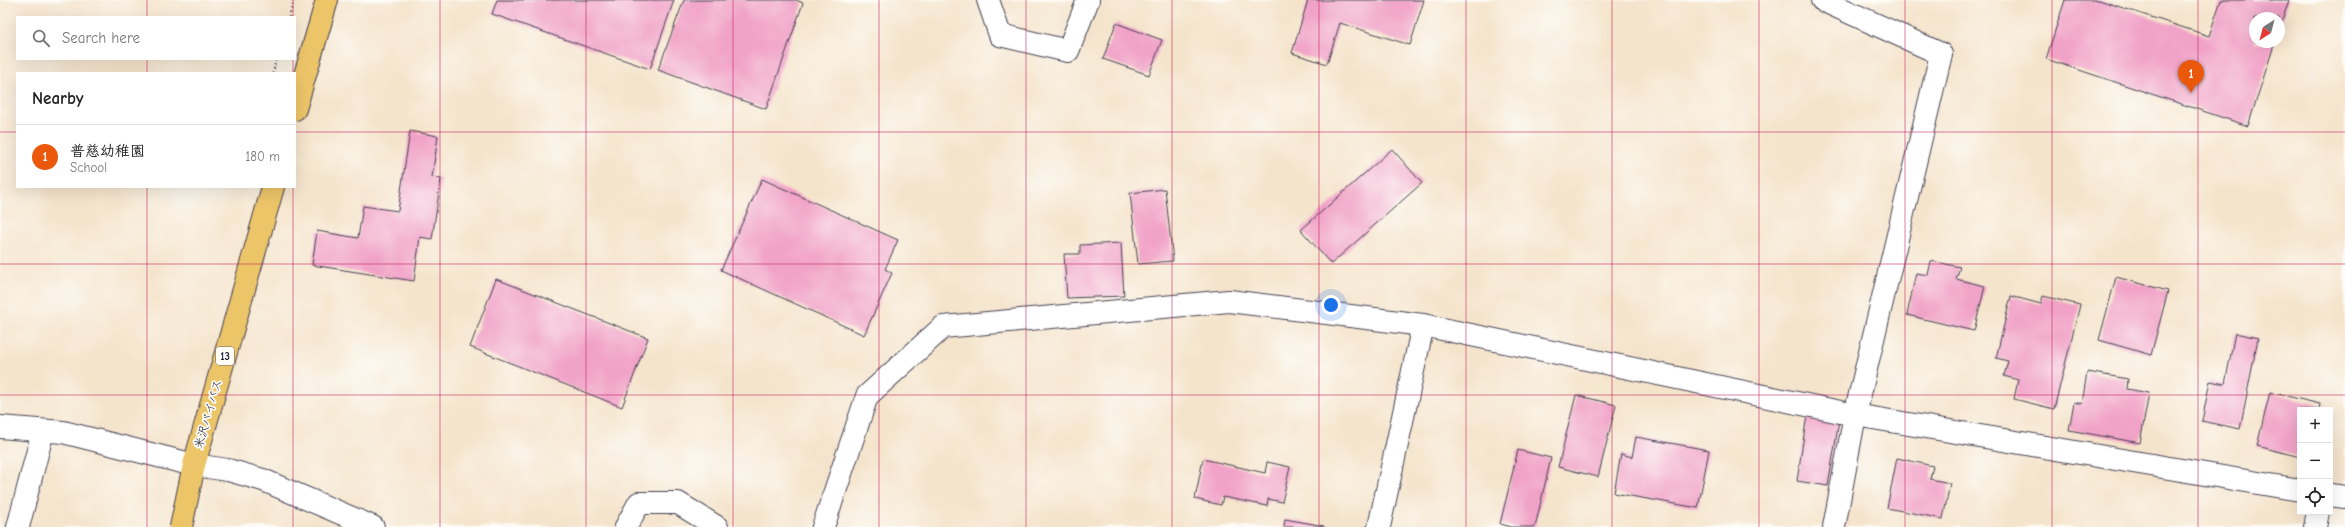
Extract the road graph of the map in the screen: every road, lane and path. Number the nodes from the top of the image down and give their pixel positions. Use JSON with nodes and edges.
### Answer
{"nodes":[{"id":1,"x":294,"y":0,"type":"edge"},
{"id":2,"x":327,"y":0,"type":"edge"},
{"id":3,"x":988,"y":0,"type":"edge"},
{"id":4,"x":1088,"y":0,"type":"edge"},
{"id":5,"x":1822,"y":0,"type":"edge"},
{"id":6,"x":288,"y":16,"type":"edge"},
{"id":7,"x":276,"y":60,"type":"edge"},
{"id":8,"x":272,"y":72,"type":"edge"},
{"id":9,"x":296,"y":106,"type":"edge"},
{"id":10,"x":273,"y":188,"type":"edge"},
{"id":11,"x":1423,"y":325,"type":"junction"},
{"id":12,"x":1856,"y":414,"type":"junction"},
{"id":13,"x":0,"y":426,"type":"edge"},
{"id":14,"x":43,"y":431,"type":"junction"},
{"id":15,"x":194,"y":465,"type":"junction"},
{"id":16,"x":2297,"y":489,"type":"edge"},
{"id":17,"x":2333,"y":495,"type":"edge"},
{"id":18,"x":2345,"y":497,"type":"edge"},
{"id":19,"x":2317,"y":515,"type":"edge"},
{"id":20,"x":18,"y":527,"type":"edge"},
{"id":21,"x":181,"y":527,"type":"edge"},
{"id":22,"x":373,"y":527,"type":"edge"},
{"id":23,"x":626,"y":527,"type":"edge"},
{"id":24,"x":717,"y":527,"type":"edge"},
{"id":25,"x":823,"y":527,"type":"edge"},
{"id":26,"x":1380,"y":527,"type":"edge"},
{"id":27,"x":1834,"y":527,"type":"edge"},
{"id":28,"x":2315,"y":527,"type":"edge"}],
"edges":[{"from":1,"to":6,"type":"path"},
{"from":2,"to":9,"type":"highway"},
{"from":3,"to":4,"type":"street"},
{"from":5,"to":12,"type":"street"},
{"from":7,"to":8,"type":"path"},
{"from":10,"to":15,"type":"highway","name":"米沢バイパス","number":"13"},
{"from":11,"to":12,"type":"street"},
{"from":11,"to":25,"type":"street"},
{"from":11,"to":26,"type":"street"},
{"from":12,"to":16,"type":"street"},
{"from":12,"to":27,"type":"street"},
{"from":13,"to":14,"type":"street"},
{"from":14,"to":15,"type":"street"},
{"from":14,"to":20,"type":"street"},
{"from":15,"to":21,"type":"highway","name":"米沢バイパス","number":"13"},
{"from":15,"to":22,"type":"street"},
{"from":17,"to":18,"type":"street"},
{"from":19,"to":28,"type":"street"},
{"from":23,"to":24,"type":"street"}]}
